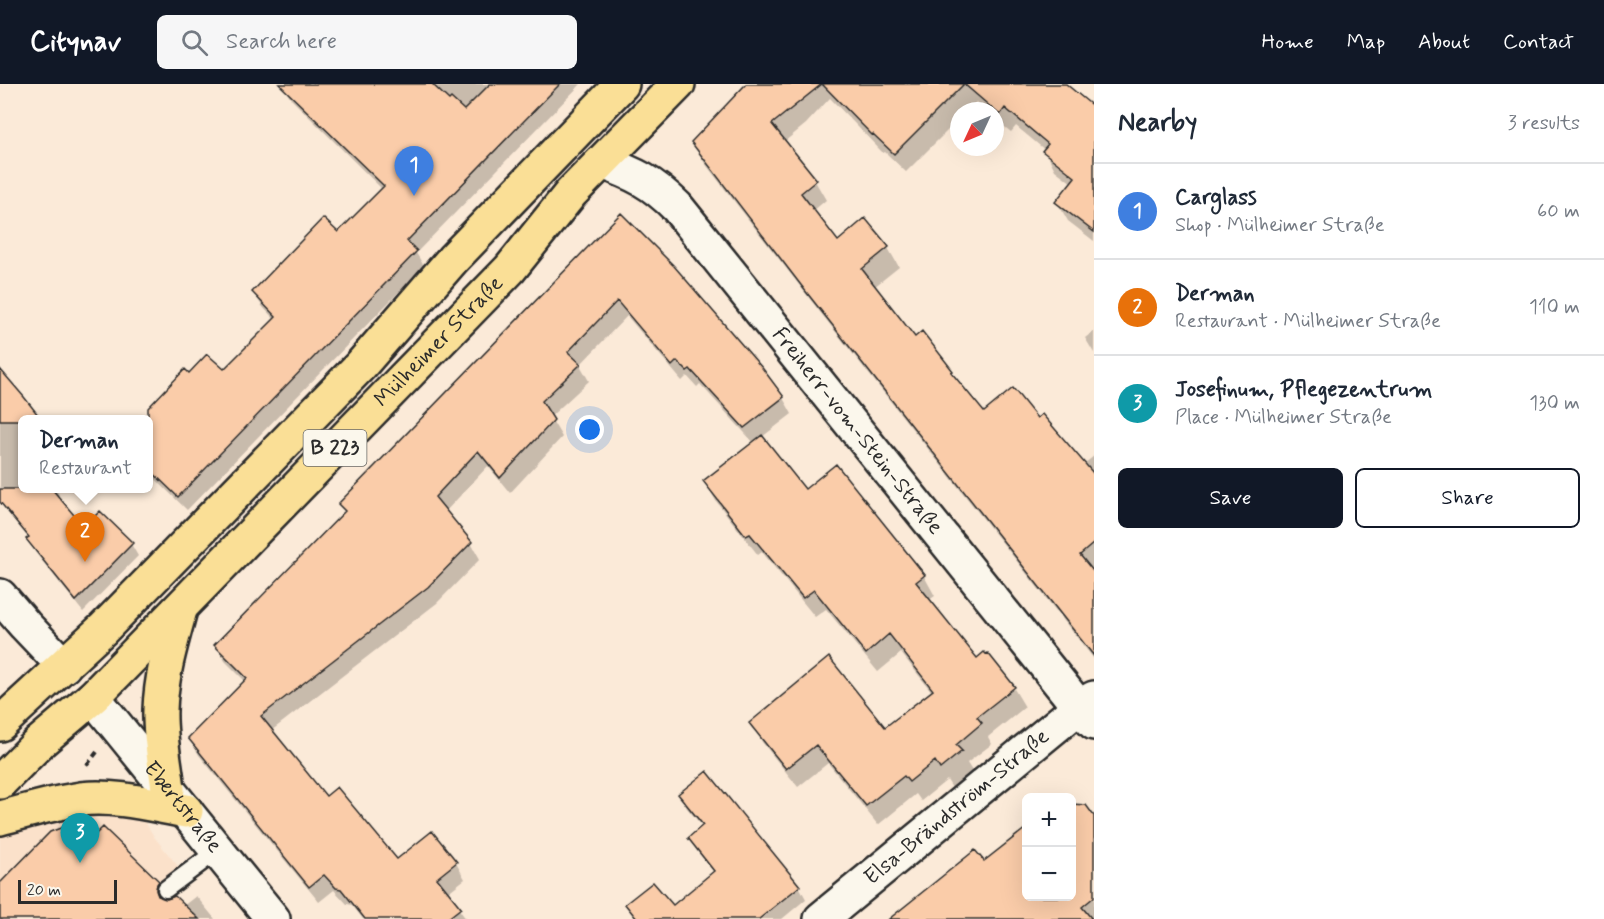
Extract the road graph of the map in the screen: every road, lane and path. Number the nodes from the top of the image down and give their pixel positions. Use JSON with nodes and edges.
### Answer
{"nodes":[{"id":1,"x":622,"y":84,"type":"edge"},
{"id":2,"x":678,"y":84,"type":"edge"},
{"id":3,"x":602,"y":162,"type":"junction"},
{"id":4,"x":0,"y":596,"type":"edge"},
{"id":5,"x":182,"y":607,"type":"junction"},
{"id":6,"x":64,"y":666,"type":"junction"},
{"id":7,"x":93,"y":697,"type":"junction"},
{"id":8,"x":1089,"y":709,"type":"edge"},
{"id":9,"x":0,"y":724,"type":"edge"},
{"id":10,"x":0,"y":782,"type":"edge"},
{"id":11,"x":177,"y":800,"type":"junction"},
{"id":12,"x":0,"y":818,"type":"edge"},
{"id":13,"x":218,"y":850,"type":"junction"},
{"id":14,"x":166,"y":889,"type":"dead end"},
{"id":15,"x":273,"y":919,"type":"edge"},
{"id":16,"x":821,"y":919,"type":"edge"}],
"edges":[{"from":1,"to":6,"type":"main road","name":"Mülheimer Straße","number":"B 223"},
{"from":2,"to":3,"type":"main road","name":"Mülheimer Straße","number":"B 223"},
{"from":3,"to":5,"type":"main road","name":"Mülheimer Straße","number":"B 223"},
{"from":3,"to":8,"type":"street","name":"Freiherr-vom-Stein-Straße"},
{"from":4,"to":6,"type":"street"},
{"from":5,"to":7,"type":"main road","name":"Mülheimer Straße","number":"B 223"},
{"from":5,"to":11,"type":"main road"},
{"from":6,"to":7,"type":"main road"},
{"from":6,"to":9,"type":"main road","name":"Mülheimer Straße","number":"B 223"},
{"from":7,"to":10,"type":"main road","name":"Mülheimer Straße","number":"B 223"},
{"from":7,"to":11,"type":"street","name":"Ebertstraße"},
{"from":8,"to":16,"type":"street","name":"Elsa-Brändström-Straße"},
{"from":11,"to":12,"type":"main road"},
{"from":11,"to":13,"type":"street","name":"Ebertstraße"},
{"from":13,"to":14,"type":"lane"},
{"from":13,"to":15,"type":"street","name":"Ebertstraße"}]}
